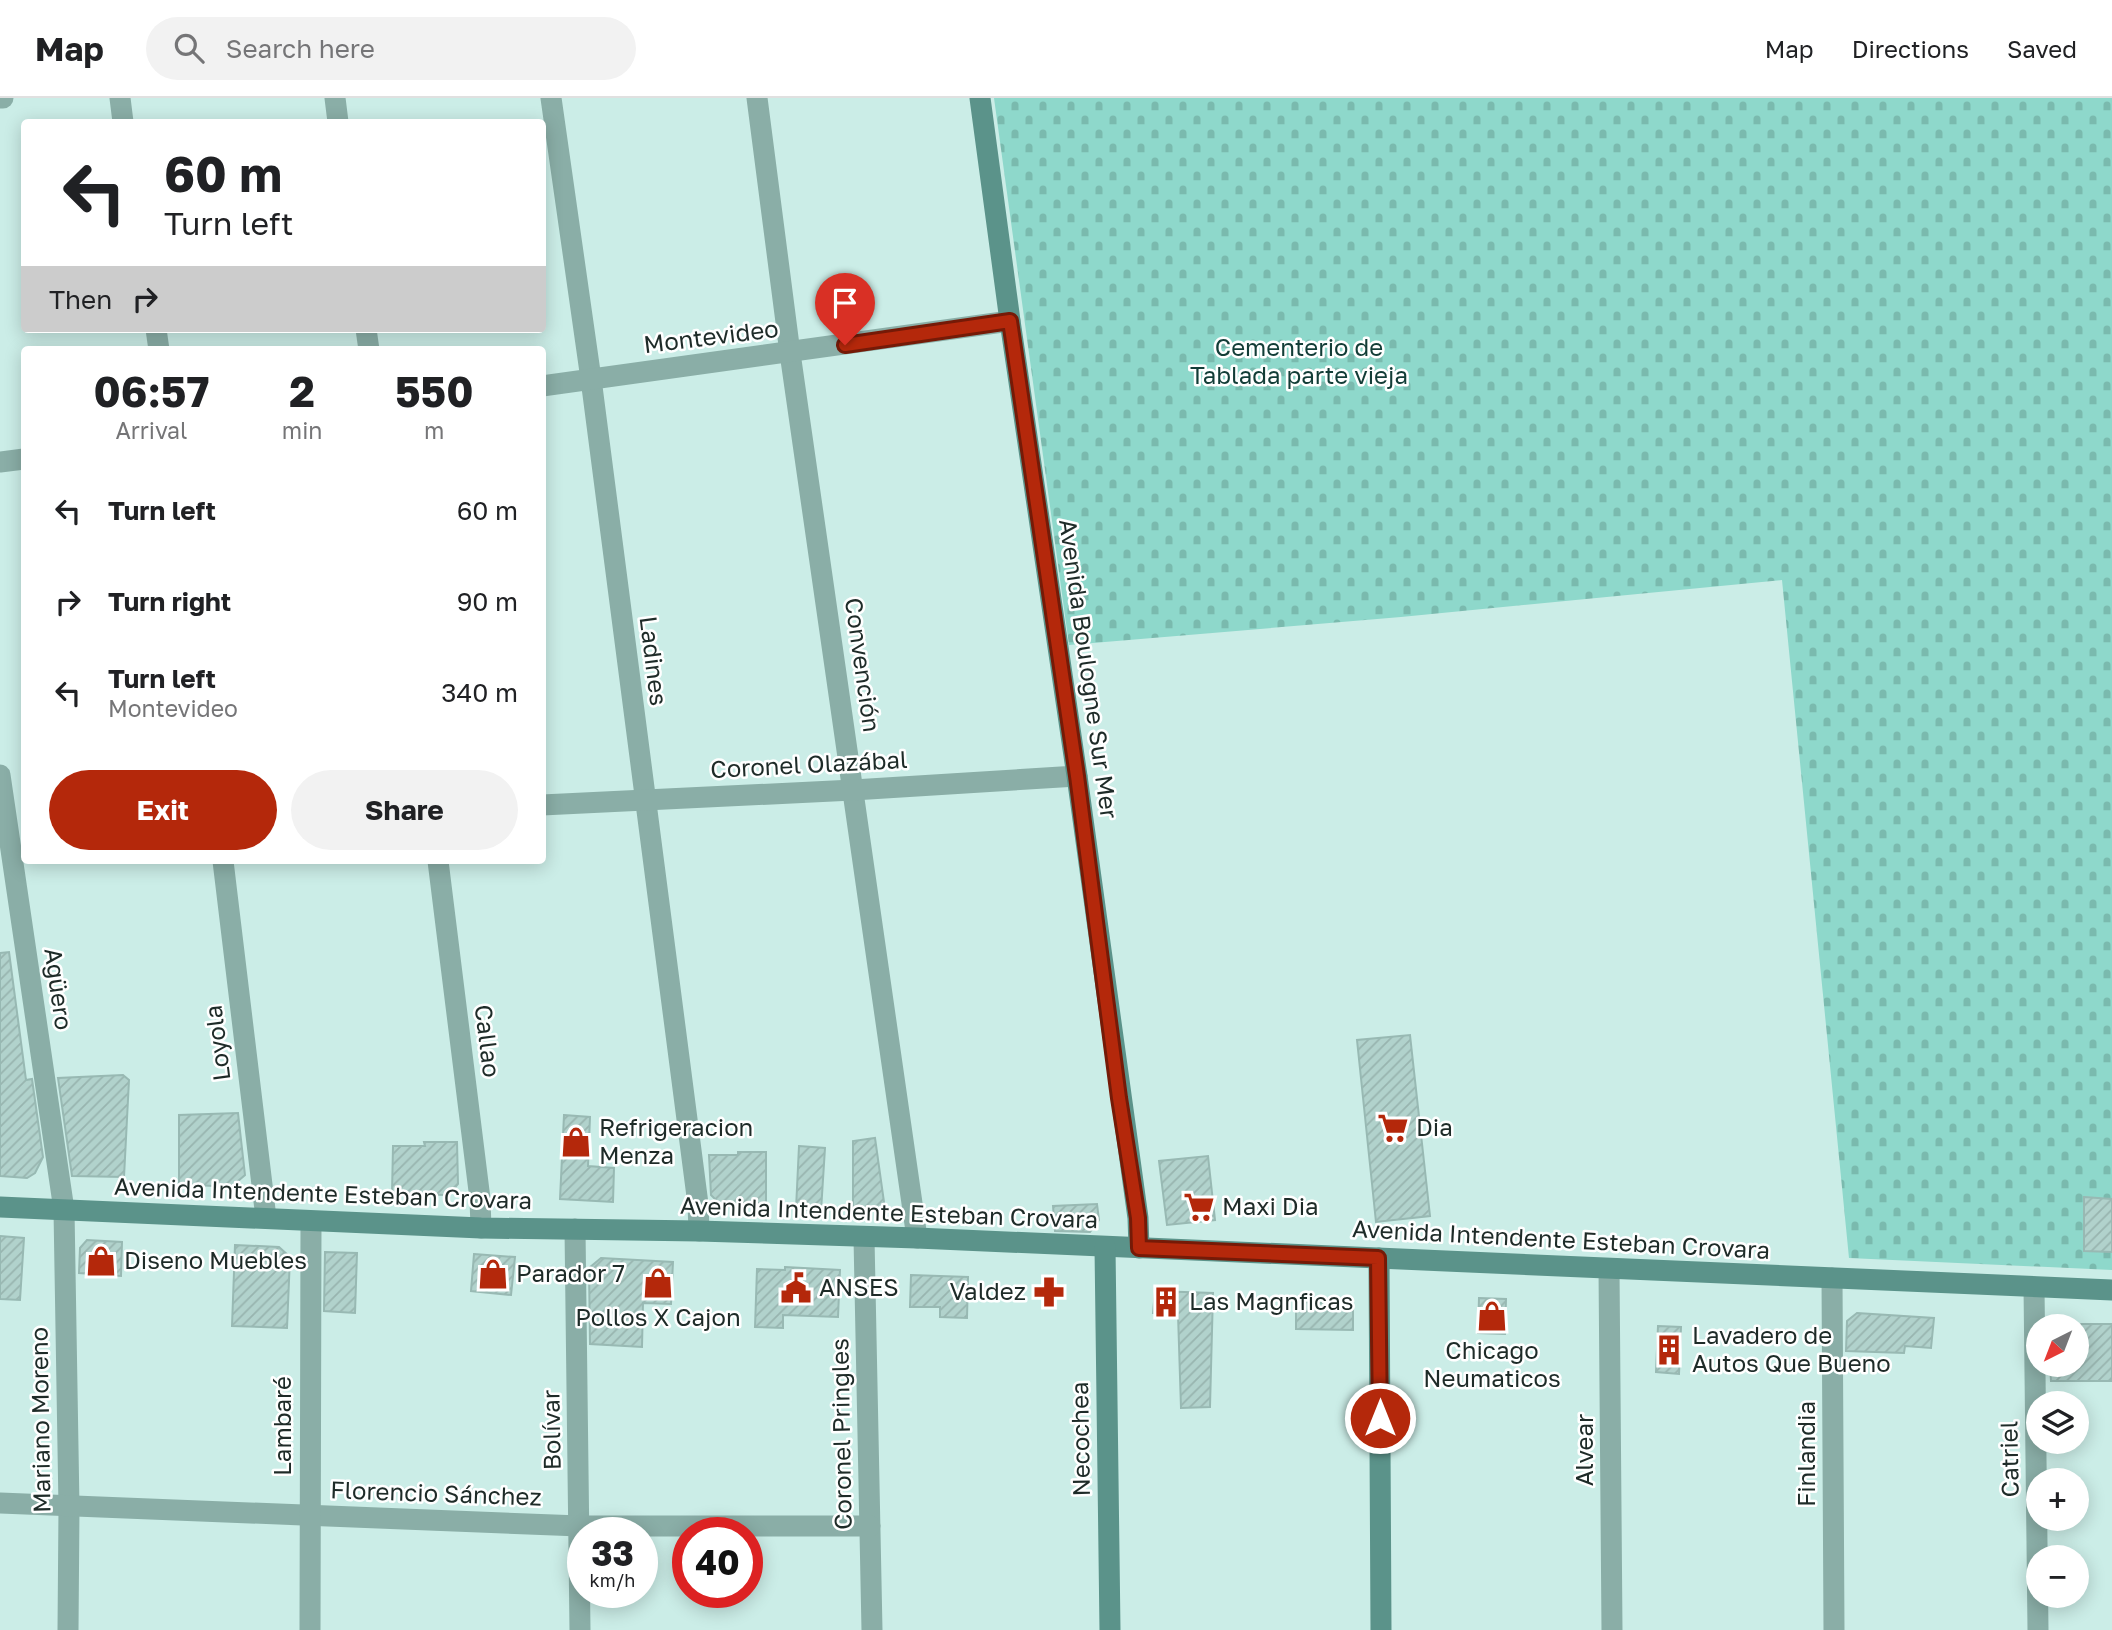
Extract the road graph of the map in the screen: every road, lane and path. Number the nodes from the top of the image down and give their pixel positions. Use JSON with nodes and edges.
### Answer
{"nodes":[{"id":1,"x":120,"y":98,"type":"edge"},
{"id":2,"x":335,"y":98,"type":"edge"},
{"id":3,"x":551,"y":98,"type":"edge"},
{"id":4,"x":757,"y":98,"type":"edge"},
{"id":5,"x":980,"y":98,"type":"edge"},
{"id":6,"x":123,"y":119,"type":"edge"},
{"id":7,"x":338,"y":119,"type":"edge"},
{"id":8,"x":1010,"y":321,"type":"junction"},
{"id":9,"x":790,"y":353,"type":"junction"},
{"id":10,"x":590,"y":379,"type":"junction"},
{"id":11,"x":546,"y":385,"type":"edge"},
{"id":12,"x":21,"y":459,"type":"edge"},
{"id":13,"x":0,"y":462,"type":"edge"},
{"id":14,"x":0,"y":775,"type":"edge"},
{"id":15,"x":1077,"y":776,"type":"junction"},
{"id":16,"x":853,"y":790,"type":"junction"},
{"id":17,"x":644,"y":800,"type":"junction"},
{"id":18,"x":546,"y":805,"type":"edge"},
{"id":19,"x":11,"y":829,"type":"edge"},
{"id":20,"x":223,"y":864,"type":"edge"},
{"id":21,"x":438,"y":864,"type":"edge"},
{"id":22,"x":0,"y":1207,"type":"edge"},
{"id":23,"x":64,"y":1210,"type":"junction"},
{"id":24,"x":266,"y":1218,"type":"junction"},
{"id":25,"x":312,"y":1222,"type":"junction"},
{"id":26,"x":481,"y":1228,"type":"junction"},
{"id":27,"x":575,"y":1229,"type":"junction"},
{"id":28,"x":699,"y":1231,"type":"junction"},
{"id":29,"x":864,"y":1238,"type":"junction"},
{"id":30,"x":917,"y":1238,"type":"junction"},
{"id":31,"x":1105,"y":1247,"type":"junction"},
{"id":32,"x":1139,"y":1248,"type":"junction"},
{"id":33,"x":1378,"y":1258,"type":"junction"},
{"id":34,"x":1609,"y":1269,"type":"junction"},
{"id":35,"x":1832,"y":1278,"type":"junction"},
{"id":36,"x":2034,"y":1287,"type":"junction"},
{"id":37,"x":2112,"y":1290,"type":"edge"},
{"id":38,"x":0,"y":1503,"type":"edge"},
{"id":39,"x":69,"y":1507,"type":"junction"},
{"id":40,"x":309,"y":1516,"type":"junction"},
{"id":41,"x":580,"y":1517,"type":"edge"},
{"id":42,"x":567,"y":1525,"type":"edge"},
{"id":43,"x":658,"y":1525,"type":"edge"},
{"id":44,"x":870,"y":1526,"type":"junction"},
{"id":45,"x":580,"y":1608,"type":"edge"},
{"id":46,"x":68,"y":1630,"type":"edge"},
{"id":47,"x":310,"y":1630,"type":"edge"},
{"id":48,"x":580,"y":1630,"type":"edge"},
{"id":49,"x":872,"y":1630,"type":"edge"},
{"id":50,"x":1110,"y":1630,"type":"edge"},
{"id":51,"x":1381,"y":1630,"type":"edge"},
{"id":52,"x":1612,"y":1630,"type":"edge"},
{"id":53,"x":1834,"y":1630,"type":"edge"},
{"id":54,"x":2038,"y":1630,"type":"edge"}],
"edges":[{"from":1,"to":6,"type":"street"},
{"from":2,"to":7,"type":"street"},
{"from":3,"to":10,"type":"street","name":"Ladines"},
{"from":4,"to":9,"type":"street","name":"Convención"},
{"from":5,"to":8,"type":"main road","name":"Avenida Boulogne Sur Mer"},
{"from":8,"to":9,"type":"street","name":"Montevideo"},
{"from":8,"to":15,"type":"main road","name":"Avenida Boulogne Sur Mer"},
{"from":9,"to":10,"type":"street","name":"Montevideo"},
{"from":9,"to":16,"type":"street","name":"Convención"},
{"from":10,"to":11,"type":"street","name":"Montevideo"},
{"from":10,"to":17,"type":"street","name":"Ladines"},
{"from":12,"to":13,"type":"street"},
{"from":14,"to":19,"type":"street","name":"Agüero"},
{"from":15,"to":16,"type":"street","name":"Coronel Olazábal"},
{"from":15,"to":32,"type":"main road","name":"Avenida Boulogne Sur Mer"},
{"from":16,"to":17,"type":"street","name":"Coronel Olazábal"},
{"from":16,"to":30,"type":"street","name":"Convención"},
{"from":17,"to":18,"type":"street","name":"Coronel Olazábal"},
{"from":17,"to":28,"type":"street","name":"Ladines"},
{"from":19,"to":23,"type":"street","name":"Agüero"},
{"from":20,"to":24,"type":"street","name":"Loyola"},
{"from":21,"to":26,"type":"street","name":"Callao"},
{"from":22,"to":23,"type":"main road","name":"Avenida Intendente Esteban Crovara"},
{"from":23,"to":24,"type":"main road","name":"Avenida Intendente Esteban Crovara"},
{"from":23,"to":39,"type":"street","name":"Mariano Moreno"},
{"from":24,"to":25,"type":"main road","name":"Avenida Intendente Esteban Crovara"},
{"from":25,"to":26,"type":"main road","name":"Avenida Intendente Esteban Crovara"},
{"from":25,"to":40,"type":"street","name":"Lambaré"},
{"from":26,"to":27,"type":"main road","name":"Avenida Intendente Esteban Crovara"},
{"from":27,"to":28,"type":"main road","name":"Avenida Intendente Esteban Crovara"},
{"from":27,"to":41,"type":"street","name":"Bolívar"},
{"from":28,"to":29,"type":"main road","name":"Avenida Intendente Esteban Crovara"},
{"from":29,"to":30,"type":"main road","name":"Avenida Intendente Esteban Crovara"},
{"from":29,"to":44,"type":"street","name":"Coronel Pringles"},
{"from":30,"to":31,"type":"main road","name":"Avenida Intendente Esteban Crovara"},
{"from":31,"to":32,"type":"main road","name":"Avenida Intendente Esteban Crovara"},
{"from":31,"to":50,"type":"main road","name":"Necochea"},
{"from":32,"to":33,"type":"main road","name":"Avenida Intendente Esteban Crovara"},
{"from":33,"to":34,"type":"main road","name":"Avenida Intendente Esteban Crovara"},
{"from":33,"to":51,"type":"main road"},
{"from":34,"to":35,"type":"main road","name":"Avenida Intendente Esteban Crovara"},
{"from":34,"to":52,"type":"street","name":"Alvear"},
{"from":35,"to":36,"type":"main road","name":"Avenida Intendente Esteban Crovara"},
{"from":35,"to":53,"type":"street","name":"Finlandia"},
{"from":36,"to":37,"type":"main road","name":"Avenida Intendente Esteban Crovara"},
{"from":36,"to":54,"type":"street","name":"Catriel"},
{"from":38,"to":39,"type":"street","name":"Florencio Sánchez"},
{"from":39,"to":40,"type":"street","name":"Florencio Sánchez"},
{"from":39,"to":46,"type":"street","name":"Mariano Moreno"},
{"from":40,"to":42,"type":"street","name":"Florencio Sánchez"},
{"from":40,"to":47,"type":"street","name":"Lambaré"},
{"from":43,"to":44,"type":"street","name":"Florencio Sánchez"},
{"from":44,"to":49,"type":"street","name":"Coronel Pringles"},
{"from":45,"to":48,"type":"street","name":"Bolívar"}]}
